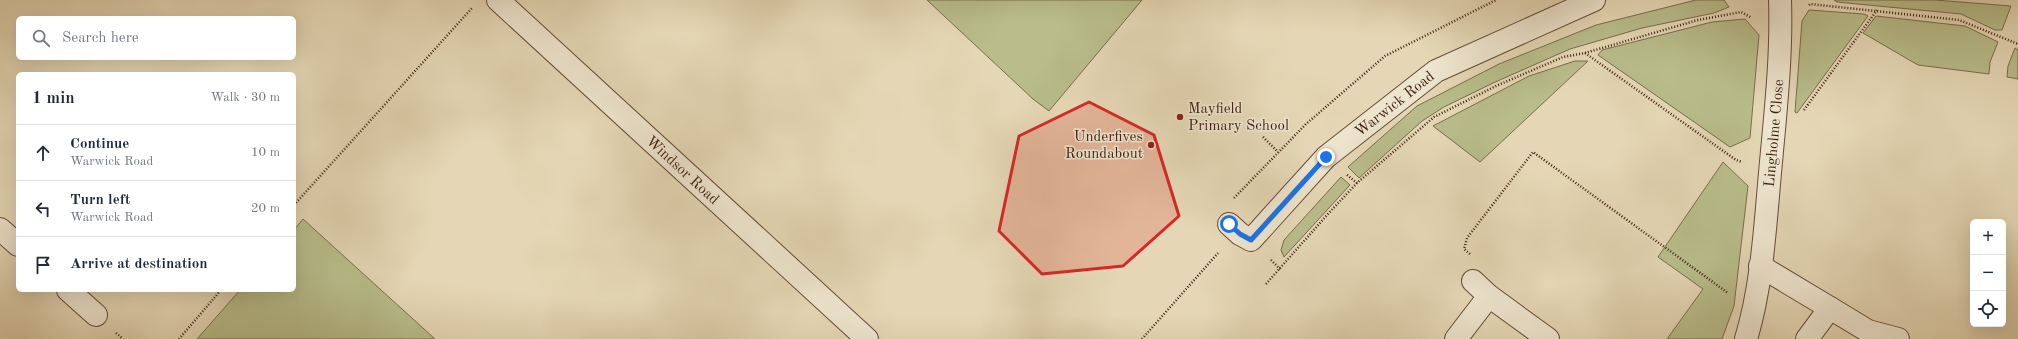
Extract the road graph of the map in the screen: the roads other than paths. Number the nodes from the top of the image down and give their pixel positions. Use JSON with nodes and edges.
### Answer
{"nodes":[{"id":1,"x":498,"y":0,"type":"edge"},
{"id":2,"x":1594,"y":0,"type":"edge"},
{"id":3,"x":1780,"y":0,"type":"edge"},
{"id":4,"x":0,"y":229,"type":"edge"},
{"id":5,"x":1234,"y":229,"type":"road end"},
{"id":6,"x":16,"y":243,"type":"edge"},
{"id":7,"x":1760,"y":266,"type":"junction"},
{"id":8,"x":1473,"y":281,"type":"dead end"},
{"id":9,"x":70,"y":292,"type":"edge"},
{"id":10,"x":1489,"y":296,"type":"junction"},
{"id":11,"x":1830,"y":308,"type":"junction"},
{"id":12,"x":96,"y":315,"type":"dead end"},
{"id":13,"x":867,"y":339,"type":"edge"},
{"id":14,"x":1456,"y":339,"type":"edge"},
{"id":15,"x":1548,"y":339,"type":"edge"},
{"id":16,"x":1746,"y":339,"type":"edge"},
{"id":17,"x":1807,"y":339,"type":"edge"},
{"id":18,"x":1898,"y":339,"type":"edge"}],
"edges":[{"from":1,"to":13,"type":"street","name":"Windsor Road"},
{"from":2,"to":5,"type":"street","name":"Warwick Road"},
{"from":3,"to":7,"type":"street","name":"Lingholme Close"},
{"from":4,"to":6,"type":"street"},
{"from":7,"to":11,"type":"street"},
{"from":7,"to":16,"type":"street","name":"Lingholme Close"},
{"from":8,"to":10,"type":"street"},
{"from":9,"to":12,"type":"street"},
{"from":10,"to":14,"type":"street"},
{"from":10,"to":15,"type":"street"},
{"from":11,"to":17,"type":"street"},
{"from":11,"to":18,"type":"street"}]}
